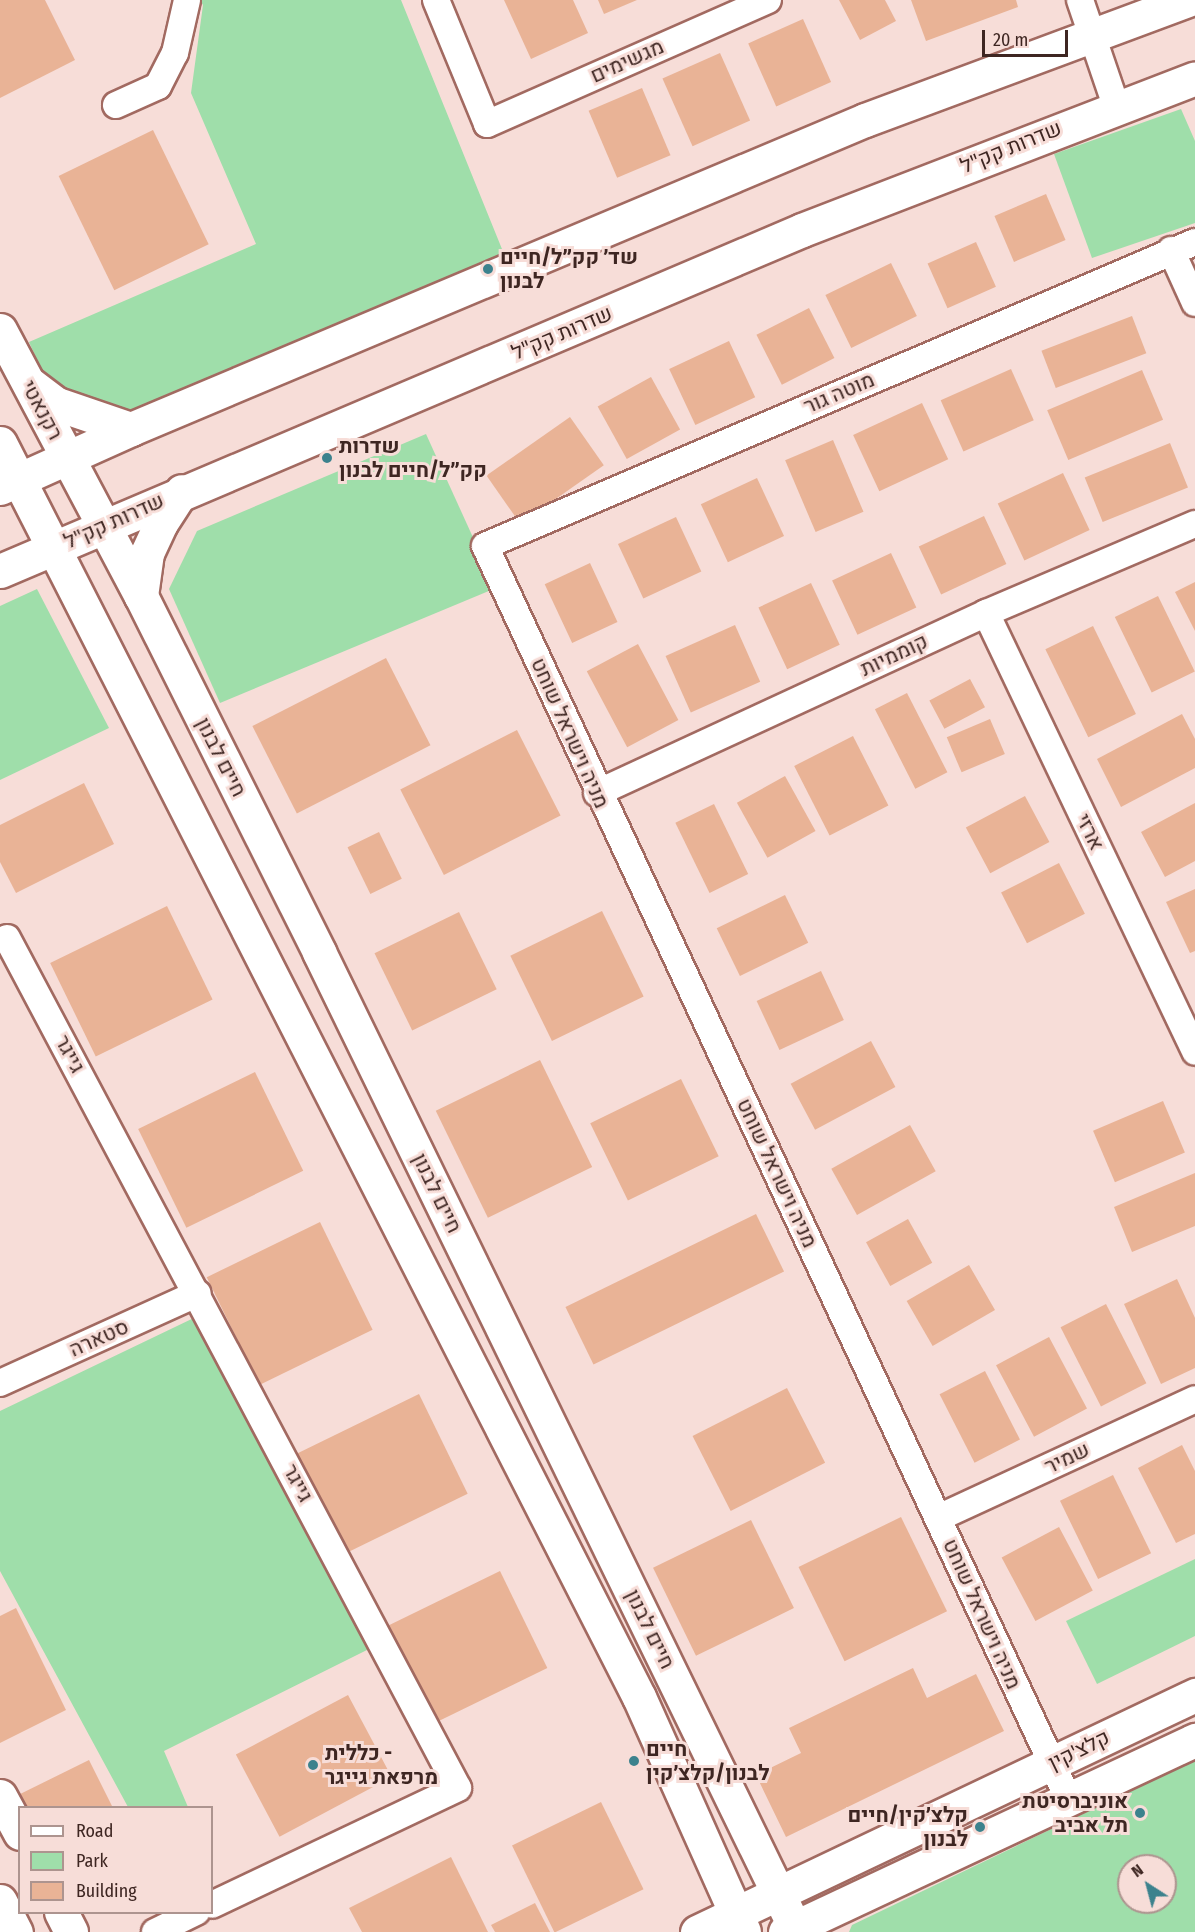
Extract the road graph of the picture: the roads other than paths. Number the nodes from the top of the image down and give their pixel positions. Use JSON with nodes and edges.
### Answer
{"nodes":[{"id":1,"x":187,"y":0,"type":"edge"},
{"id":2,"x":436,"y":0,"type":"edge"},
{"id":3,"x":1080,"y":0,"type":"edge"},
{"id":4,"x":1188,"y":0,"type":"edge"},
{"id":5,"x":756,"y":2,"type":"edge"},
{"id":6,"x":1091,"y":33,"type":"junction"},
{"id":7,"x":1195,"y":78,"type":"edge"},
{"id":8,"x":116,"y":105,"type":"dead end"},
{"id":9,"x":1116,"y":106,"type":"junction"},
{"id":10,"x":1195,"y":242,"type":"edge"},
{"id":11,"x":1171,"y":250,"type":"junction"},
{"id":12,"x":1195,"y":303,"type":"edge"},
{"id":13,"x":0,"y":330,"type":"edge"},
{"id":14,"x":27,"y":382,"type":"junction"},
{"id":15,"x":131,"y":429,"type":"junction"},
{"id":16,"x":0,"y":443,"type":"edge"},
{"id":17,"x":67,"y":458,"type":"junction"},
{"id":18,"x":9,"y":484,"type":"edge"},
{"id":19,"x":182,"y":491,"type":"junction"},
{"id":20,"x":1195,"y":524,"type":"edge"},
{"id":21,"x":104,"y":526,"type":"junction"},
{"id":22,"x":485,"y":546,"type":"joint"},
{"id":23,"x":52,"y":548,"type":"junction"},
{"id":24,"x":0,"y":573,"type":"edge"},
{"id":25,"x":141,"y":596,"type":"junction"},
{"id":26,"x":79,"y":600,"type":"junction"},
{"id":27,"x":986,"y":612,"type":"junction"},
{"id":28,"x":597,"y":793,"type":"junction"},
{"id":29,"x":8,"y":938,"type":"dead end"},
{"id":30,"x":1195,"y":1052,"type":"edge"},
{"id":31,"x":198,"y":1293,"type":"junction"},
{"id":32,"x":0,"y":1383,"type":"edge"},
{"id":33,"x":1195,"y":1399,"type":"edge"},
{"id":34,"x":938,"y":1518,"type":"junction"},
{"id":35,"x":1195,"y":1695,"type":"edge"},
{"id":36,"x":1195,"y":1740,"type":"edge"},
{"id":37,"x":1051,"y":1764,"type":"junction"},
{"id":38,"x":0,"y":1796,"type":"edge"},
{"id":39,"x":1069,"y":1800,"type":"junction"},
{"id":40,"x":18,"y":1829,"type":"edge"},
{"id":41,"x":779,"y":1893,"type":"junction"},
{"id":42,"x":0,"y":1901,"type":"edge"},
{"id":43,"x":213,"y":1905,"type":"edge"},
{"id":44,"x":62,"y":1914,"type":"edge"},
{"id":45,"x":192,"y":1914,"type":"edge"},
{"id":46,"x":840,"y":1919,"type":"edge"},
{"id":47,"x":739,"y":1923,"type":"edge"},
{"id":48,"x":792,"y":1930,"type":"edge"},
{"id":49,"x":16,"y":1932,"type":"edge"},
{"id":50,"x":71,"y":1932,"type":"edge"},
{"id":51,"x":155,"y":1932,"type":"edge"},
{"id":52,"x":697,"y":1932,"type":"edge"}],
"edges":[{"from":1,"to":8,"type":"street"},
{"from":2,"to":5,"type":"street","name":"מגשימים"},
{"from":3,"to":6,"type":"street"},
{"from":4,"to":6,"type":"main road"},
{"from":6,"to":9,"type":"street"},
{"from":6,"to":15,"type":"main road"},
{"from":7,"to":9,"type":"main road","name":"שדרות קק\"ל"},
{"from":9,"to":19,"type":"main road","name":"שדרות קק\"ל"},
{"from":10,"to":11,"type":"street","name":"מוטה גור"},
{"from":11,"to":12,"type":"street"},
{"from":11,"to":22,"type":"street","name":"מוטה גור"},
{"from":13,"to":14,"type":"main road","name":"רקנאטי"},
{"from":14,"to":15,"type":"main road"},
{"from":14,"to":17,"type":"main road","name":"רקנאטי"},
{"from":15,"to":17,"type":"main road"},
{"from":16,"to":18,"type":"main road"},
{"from":17,"to":18,"type":"main road"},
{"from":17,"to":21,"type":"main road","name":"חיים לבנון"},
{"from":18,"to":23,"type":"main road","name":"חיים לבנון"},
{"from":19,"to":21,"type":"main road","name":"שדרות קק\"ל"},
{"from":19,"to":25,"type":"main road"},
{"from":20,"to":27,"type":"street","name":"קוממיות"},
{"from":21,"to":23,"type":"main road","name":"שדרות קק\"ל"},
{"from":21,"to":25,"type":"main road","name":"חיים לבנון"},
{"from":22,"to":28,"type":"street","name":"מניה וישראל שוחט"},
{"from":23,"to":24,"type":"main road","name":"שדרות קק\"ל"},
{"from":23,"to":26,"type":"main road","name":"חיים לבנון"},
{"from":24,"to":26,"type":"main road"},
{"from":25,"to":41,"type":"main road","name":"חיים לבנון"},
{"from":26,"to":47,"type":"main road","name":"חיים לבנון"},
{"from":27,"to":28,"type":"street","name":"קוממיות"},
{"from":27,"to":30,"type":"street","name":"ארזי"},
{"from":28,"to":34,"type":"street","name":"מניה וישראל שוחט"},
{"from":29,"to":31,"type":"street","name":"גייגר"},
{"from":31,"to":32,"type":"street","name":"סטארה"},
{"from":31,"to":43,"type":"street","name":"גייגר"},
{"from":33,"to":34,"type":"street","name":"שמיר"},
{"from":34,"to":37,"type":"street","name":"מניה וישראל שוחט"},
{"from":35,"to":37,"type":"main road","name":"קלצ'קין"},
{"from":36,"to":39,"type":"main road","name":"קלצ'קין"},
{"from":37,"to":39,"type":"street","name":"מניה וישראל שוחט"},
{"from":37,"to":41,"type":"main road","name":"קלצ'קין"},
{"from":38,"to":40,"type":"main road"},
{"from":39,"to":46,"type":"main road","name":"קלצ'קין"},
{"from":41,"to":47,"type":"main road","name":"קלצ'קין"},
{"from":41,"to":48,"type":"main road","name":"חיים לבנון"},
{"from":42,"to":49,"type":"main road"},
{"from":44,"to":50,"type":"main road"},
{"from":45,"to":51,"type":"street"},
{"from":46,"to":48,"type":"main road","name":"קלצ'קין"},
{"from":47,"to":52,"type":"main road","name":"קלצ'קין"}]}
